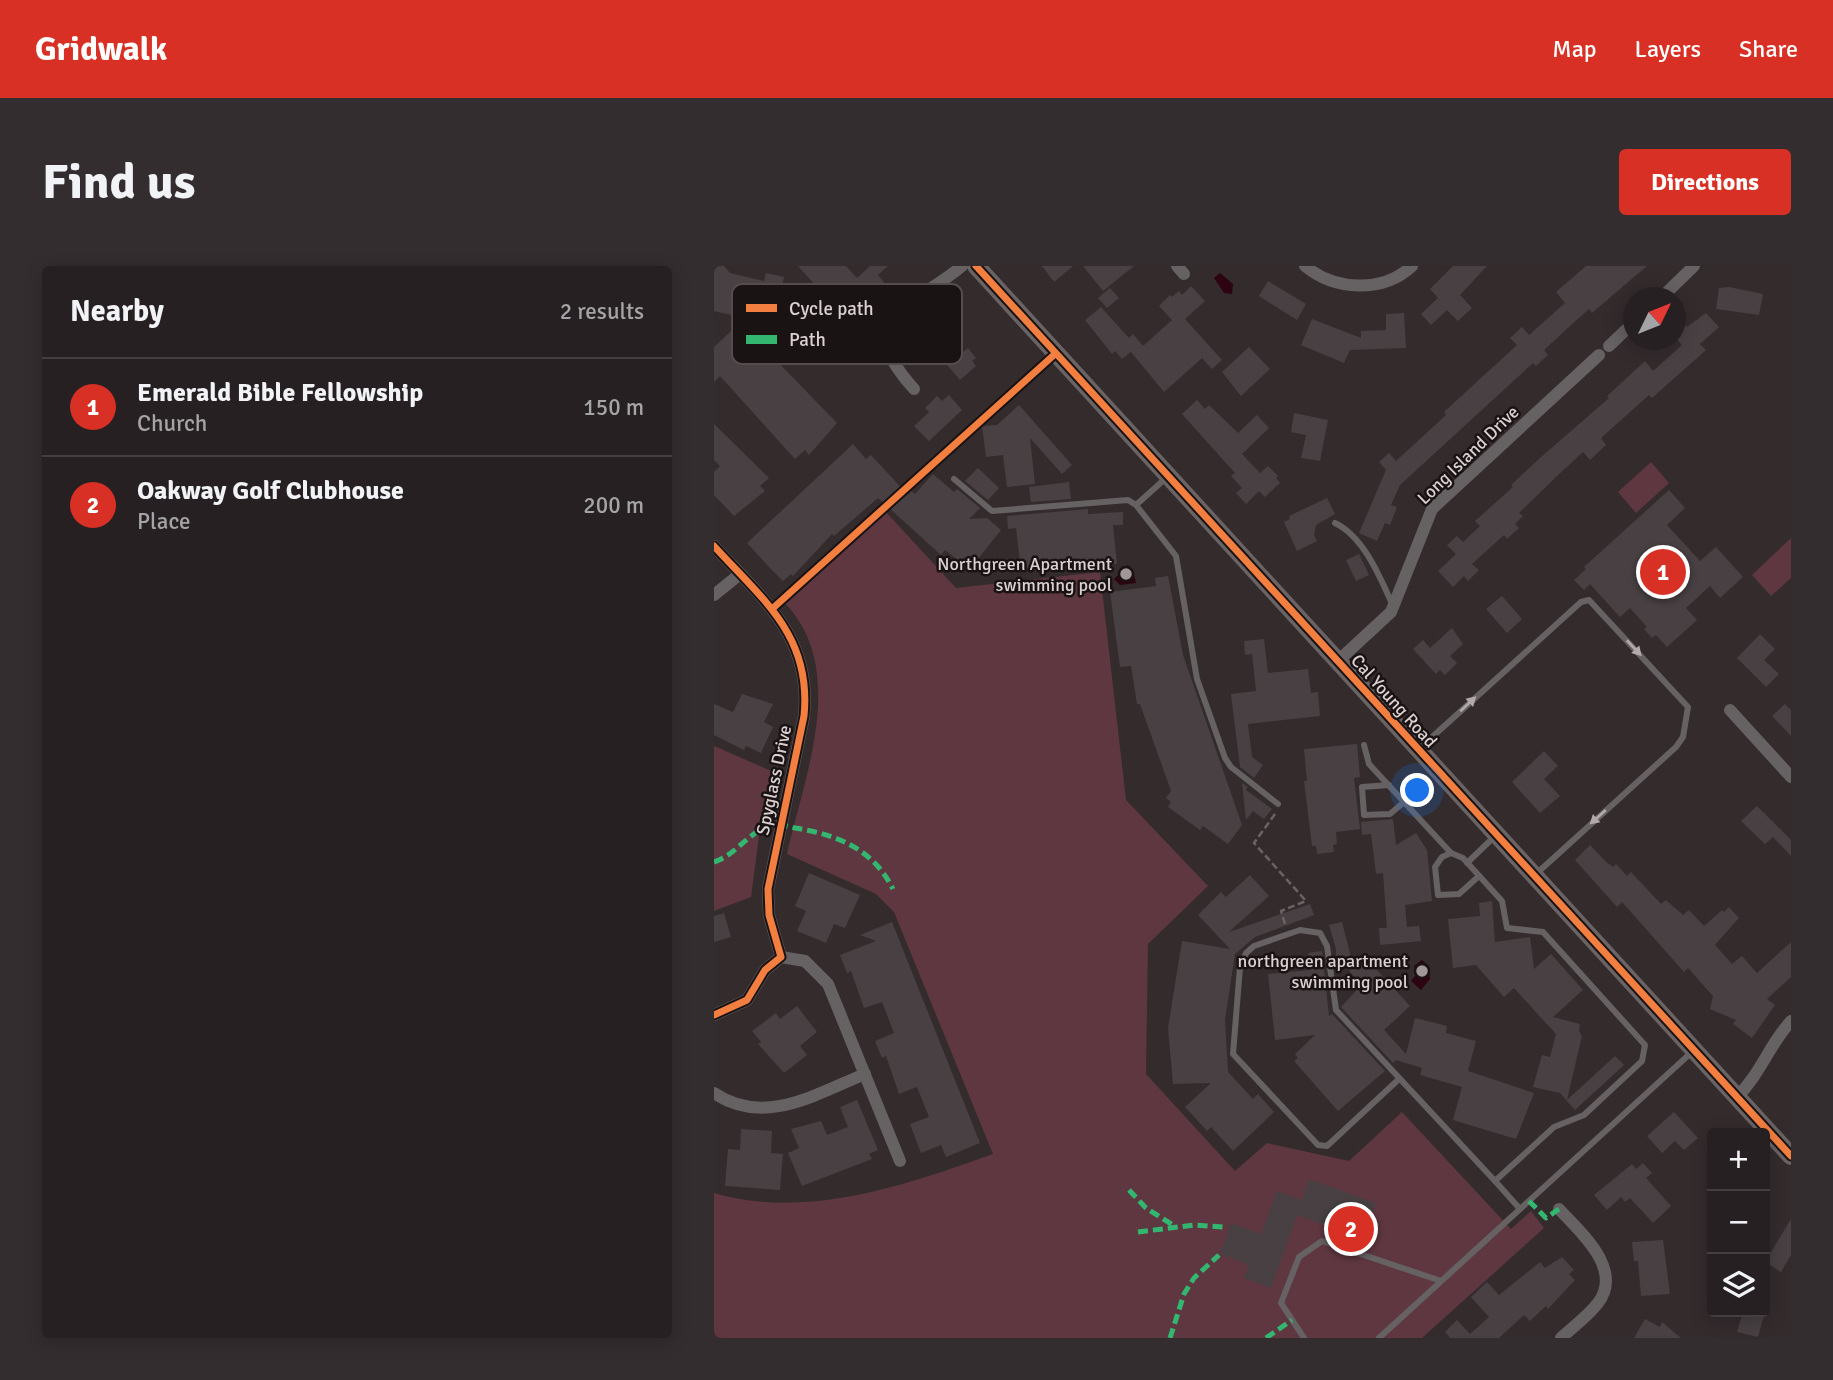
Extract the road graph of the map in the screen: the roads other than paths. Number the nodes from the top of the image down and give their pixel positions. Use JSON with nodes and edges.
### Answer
{"nodes":[{"id":1,"x":961,"y":266,"type":"edge"},
{"id":2,"x":976,"y":266,"type":"edge"},
{"id":3,"x":1305,"y":266,"type":"edge"},
{"id":4,"x":1412,"y":266,"type":"edge"},
{"id":5,"x":1694,"y":266,"type":"edge"},
{"id":6,"x":940,"y":284,"type":"edge"},
{"id":7,"x":1672,"y":287,"type":"edge"},
{"id":8,"x":1623,"y":333,"type":"edge"},
{"id":9,"x":1609,"y":346,"type":"dead end"},
{"id":10,"x":1599,"y":355,"type":"dead end"},
{"id":11,"x":894,"y":364,"type":"edge"},
{"id":12,"x":914,"y":389,"type":"dead end"},
{"id":13,"x":1167,"y":477,"type":"junction"},
{"id":14,"x":954,"y":479,"type":"dead end"},
{"id":15,"x":1136,"y":505,"type":"junction"},
{"id":16,"x":1335,"y":523,"type":"dead end"},
{"id":17,"x":714,"y":546,"type":"edge"},
{"id":18,"x":740,"y":573,"type":"junction"},
{"id":19,"x":714,"y":595,"type":"edge"},
{"id":20,"x":1394,"y":608,"type":"junction"},
{"id":21,"x":1337,"y":662,"type":"junction"},
{"id":22,"x":1730,"y":710,"type":"dead end"},
{"id":23,"x":1364,"y":745,"type":"dead end"},
{"id":24,"x":1418,"y":751,"type":"junction"},
{"id":25,"x":1791,"y":777,"type":"edge"},
{"id":26,"x":1388,"y":785,"type":"junction"},
{"id":27,"x":1404,"y":802,"type":"junction"},
{"id":28,"x":1279,"y":805,"type":"road end"},
{"id":29,"x":1495,"y":836,"type":"junction"},
{"id":30,"x":1451,"y":853,"type":"junction"},
{"id":31,"x":1467,"y":863,"type":"junction"},
{"id":32,"x":1479,"y":876,"type":"junction"},
{"id":33,"x":1533,"y":876,"type":"junction"},
{"id":34,"x":781,"y":957,"type":"junction"},
{"id":35,"x":714,"y":1015,"type":"edge"},
{"id":36,"x":1791,"y":1020,"type":"edge"},
{"id":37,"x":1693,"y":1050,"type":"junction"},
{"id":38,"x":864,"y":1074,"type":"junction"},
{"id":39,"x":1399,"y":1079,"type":"junction"},
{"id":40,"x":714,"y":1093,"type":"edge"},
{"id":41,"x":1736,"y":1098,"type":"junction"},
{"id":42,"x":1791,"y":1156,"type":"edge"},
{"id":43,"x":900,"y":1161,"type":"dead end"},
{"id":44,"x":1495,"y":1181,"type":"junction"},
{"id":45,"x":1520,"y":1209,"type":"junction"},
{"id":46,"x":1559,"y":1209,"type":"dead end"},
{"id":47,"x":1441,"y":1281,"type":"junction"},
{"id":48,"x":1304,"y":1338,"type":"edge"},
{"id":49,"x":1379,"y":1338,"type":"edge"},
{"id":50,"x":1561,"y":1338,"type":"edge"}],
"edges":[{"from":1,"to":6,"type":"street"},
{"from":2,"to":13,"type":"main road","name":"Cal Young Road"},
{"from":3,"to":4,"type":"street"},
{"from":5,"to":7,"type":"street"},
{"from":8,"to":9,"type":"street"},
{"from":10,"to":20,"type":"street","name":"Long Island Drive"},
{"from":11,"to":12,"type":"street"},
{"from":13,"to":15,"type":"lane"},
{"from":13,"to":21,"type":"main road","name":"Cal Young Road"},
{"from":14,"to":15,"type":"lane"},
{"from":15,"to":28,"type":"lane"},
{"from":16,"to":20,"type":"lane"},
{"from":17,"to":18,"type":"street","name":"Spyglass Drive"},
{"from":18,"to":19,"type":"street"},
{"from":18,"to":34,"type":"street","name":"Spyglass Drive"},
{"from":20,"to":21,"type":"street","name":"Long Island Drive"},
{"from":21,"to":24,"type":"main road","name":"Cal Young Road"},
{"from":22,"to":25,"type":"street"},
{"from":23,"to":26,"type":"lane"},
{"from":24,"to":29,"type":"main road","name":"Cal Young Road"},
{"from":24,"to":33,"type":"lane","one_way":true},
{"from":26,"to":27,"type":"lane"},
{"from":26,"to":27,"type":"lane"},
{"from":27,"to":30,"type":"lane"},
{"from":29,"to":31,"type":"lane"},
{"from":29,"to":33,"type":"main road","name":"Cal Young Road"},
{"from":30,"to":31,"type":"lane"},
{"from":30,"to":32,"type":"lane"},
{"from":31,"to":32,"type":"lane"},
{"from":32,"to":44,"type":"lane"},
{"from":33,"to":37,"type":"main road","name":"Cal Young Road"},
{"from":34,"to":35,"type":"street"},
{"from":34,"to":38,"type":"street"},
{"from":36,"to":41,"type":"street"},
{"from":37,"to":41,"type":"main road","name":"Cal Young Road"},
{"from":37,"to":45,"type":"lane"},
{"from":38,"to":40,"type":"street"},
{"from":38,"to":43,"type":"street"},
{"from":39,"to":39,"type":"lane"},
{"from":39,"to":44,"type":"lane"},
{"from":41,"to":42,"type":"main road","name":"Cal Young Road"},
{"from":44,"to":45,"type":"lane"},
{"from":45,"to":47,"type":"lane"},
{"from":46,"to":50,"type":"street"},
{"from":47,"to":48,"type":"lane"},
{"from":47,"to":49,"type":"lane"}]}
